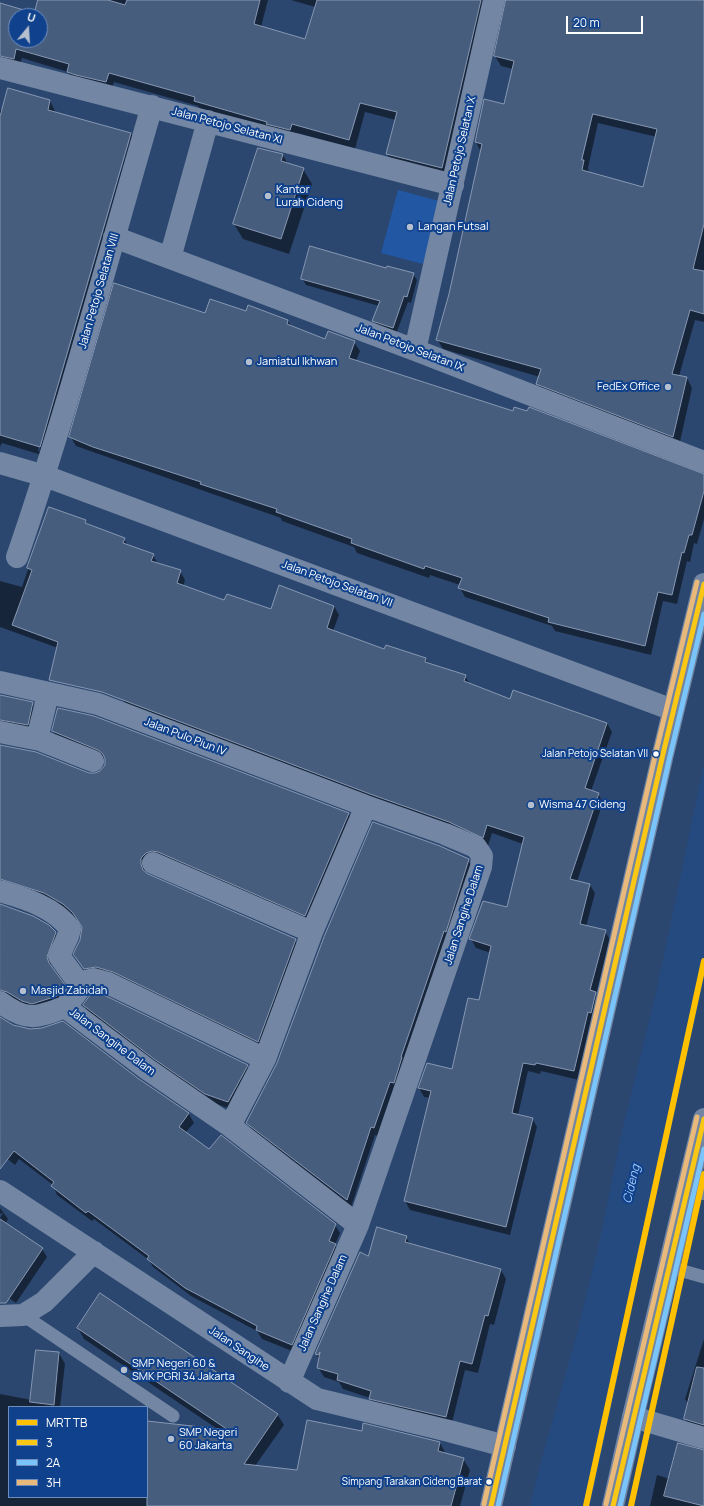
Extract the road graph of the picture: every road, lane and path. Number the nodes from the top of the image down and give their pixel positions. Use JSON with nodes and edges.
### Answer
{"nodes":[{"id":1,"x":494,"y":0,"type":"edge"},
{"id":2,"x":0,"y":68,"type":"edge"},
{"id":3,"x":152,"y":106,"type":"junction"},
{"id":4,"x":208,"y":121,"type":"junction"},
{"id":5,"x":453,"y":185,"type":"junction"},
{"id":6,"x":114,"y":237,"type":"junction"},
{"id":7,"x":170,"y":258,"type":"junction"},
{"id":8,"x":415,"y":350,"type":"junction"},
{"id":9,"x":704,"y":462,"type":"edge"},
{"id":10,"x":0,"y":463,"type":"edge"},
{"id":11,"x":45,"y":476,"type":"junction"},
{"id":12,"x":17,"y":557,"type":"dead end"},
{"id":13,"x":704,"y":584,"type":"edge"},
{"id":14,"x":0,"y":682,"type":"edge"},
{"id":15,"x":48,"y":694,"type":"junction"},
{"id":16,"x":673,"y":710,"type":"junction"},
{"id":17,"x":0,"y":732,"type":"edge"},
{"id":18,"x":37,"y":739,"type":"junction"},
{"id":19,"x":93,"y":761,"type":"dead end"},
{"id":20,"x":366,"y":806,"type":"junction"},
{"id":21,"x":153,"y":863,"type":"dead end"},
{"id":22,"x":0,"y":891,"type":"edge"},
{"id":23,"x":312,"y":932,"type":"junction"},
{"id":24,"x":81,"y":986,"type":"junction"},
{"id":25,"x":0,"y":1002,"type":"edge"},
{"id":26,"x":65,"y":1007,"type":"junction"},
{"id":27,"x":265,"y":1059,"type":"junction"},
{"id":28,"x":704,"y":1119,"type":"edge"},
{"id":29,"x":230,"y":1126,"type":"junction"},
{"id":30,"x":697,"y":1178,"type":"edge"},
{"id":31,"x":0,"y":1191,"type":"edge"},
{"id":32,"x":358,"y":1225,"type":"junction"},
{"id":33,"x":94,"y":1252,"type":"junction"},
{"id":34,"x":669,"y":1267,"type":"junction"},
{"id":35,"x":704,"y":1277,"type":"edge"},
{"id":36,"x":23,"y":1315,"type":"junction"},
{"id":37,"x":0,"y":1316,"type":"edge"},
{"id":38,"x":289,"y":1382,"type":"junction"},
{"id":39,"x":173,"y":1416,"type":"dead end"},
{"id":40,"x":633,"y":1417,"type":"junction"},
{"id":41,"x":704,"y":1438,"type":"edge"},
{"id":42,"x":505,"y":1446,"type":"junction"},
{"id":43,"x":491,"y":1506,"type":"edge"},
{"id":44,"x":613,"y":1506,"type":"edge"}],
"edges":[{"from":1,"to":5,"type":"street","name":"Jalan Petojo Selatan X"},
{"from":2,"to":3,"type":"street","name":"Jalan Petojo Selatan XI"},
{"from":3,"to":4,"type":"street","name":"Jalan Petojo Selatan XI"},
{"from":3,"to":6,"type":"street","name":"Jalan Petojo Selatan VIII"},
{"from":4,"to":5,"type":"street","name":"Jalan Petojo Selatan XI"},
{"from":4,"to":7,"type":"street"},
{"from":5,"to":8,"type":"street","name":"Jalan Petojo Selatan X"},
{"from":6,"to":7,"type":"street","name":"Jalan Petojo Selatan IX"},
{"from":6,"to":11,"type":"street","name":"Jalan Petojo Selatan VIII"},
{"from":7,"to":8,"type":"street","name":"Jalan Petojo Selatan IX"},
{"from":8,"to":9,"type":"street","name":"Jalan Petojo Selatan IX"},
{"from":10,"to":11,"type":"street","name":"Jalan Petojo Selatan VII"},
{"from":11,"to":12,"type":"street","name":"Jalan Petojo Selatan VIII"},
{"from":11,"to":16,"type":"street","name":"Jalan Petojo Selatan VII"},
{"from":13,"to":16,"type":"main road"},
{"from":14,"to":15,"type":"street","name":"Jalan Pulo Piun IV"},
{"from":15,"to":18,"type":"street"},
{"from":15,"to":20,"type":"street","name":"Jalan Pulo Piun IV"},
{"from":16,"to":42,"type":"main road"},
{"from":17,"to":18,"type":"street"},
{"from":18,"to":19,"type":"street"},
{"from":20,"to":23,"type":"street"},
{"from":20,"to":32,"type":"street","name":"Jalan Sangihe Dalam"},
{"from":21,"to":23,"type":"street"},
{"from":22,"to":24,"type":"street"},
{"from":23,"to":27,"type":"street"},
{"from":24,"to":26,"type":"street","name":"Jalan Sangihe Dalam"},
{"from":24,"to":27,"type":"street"},
{"from":25,"to":26,"type":"street"},
{"from":26,"to":29,"type":"street","name":"Jalan Sangihe Dalam"},
{"from":27,"to":29,"type":"street"},
{"from":28,"to":30,"type":"main road"},
{"from":29,"to":32,"type":"street","name":"Jalan Sangihe Dalam"},
{"from":30,"to":34,"type":"main road"},
{"from":31,"to":33,"type":"street","name":"Jalan Sangihe"},
{"from":32,"to":38,"type":"street","name":"Jalan Sangihe Dalam"},
{"from":33,"to":36,"type":"street"},
{"from":33,"to":38,"type":"street","name":"Jalan Sangihe"},
{"from":34,"to":35,"type":"lane"},
{"from":34,"to":40,"type":"main road"},
{"from":36,"to":37,"type":"street"},
{"from":36,"to":39,"type":"lane"},
{"from":38,"to":42,"type":"street","name":"Jalan Sangihe"},
{"from":40,"to":41,"type":"street"},
{"from":40,"to":44,"type":"main road"},
{"from":42,"to":43,"type":"main road"}]}
